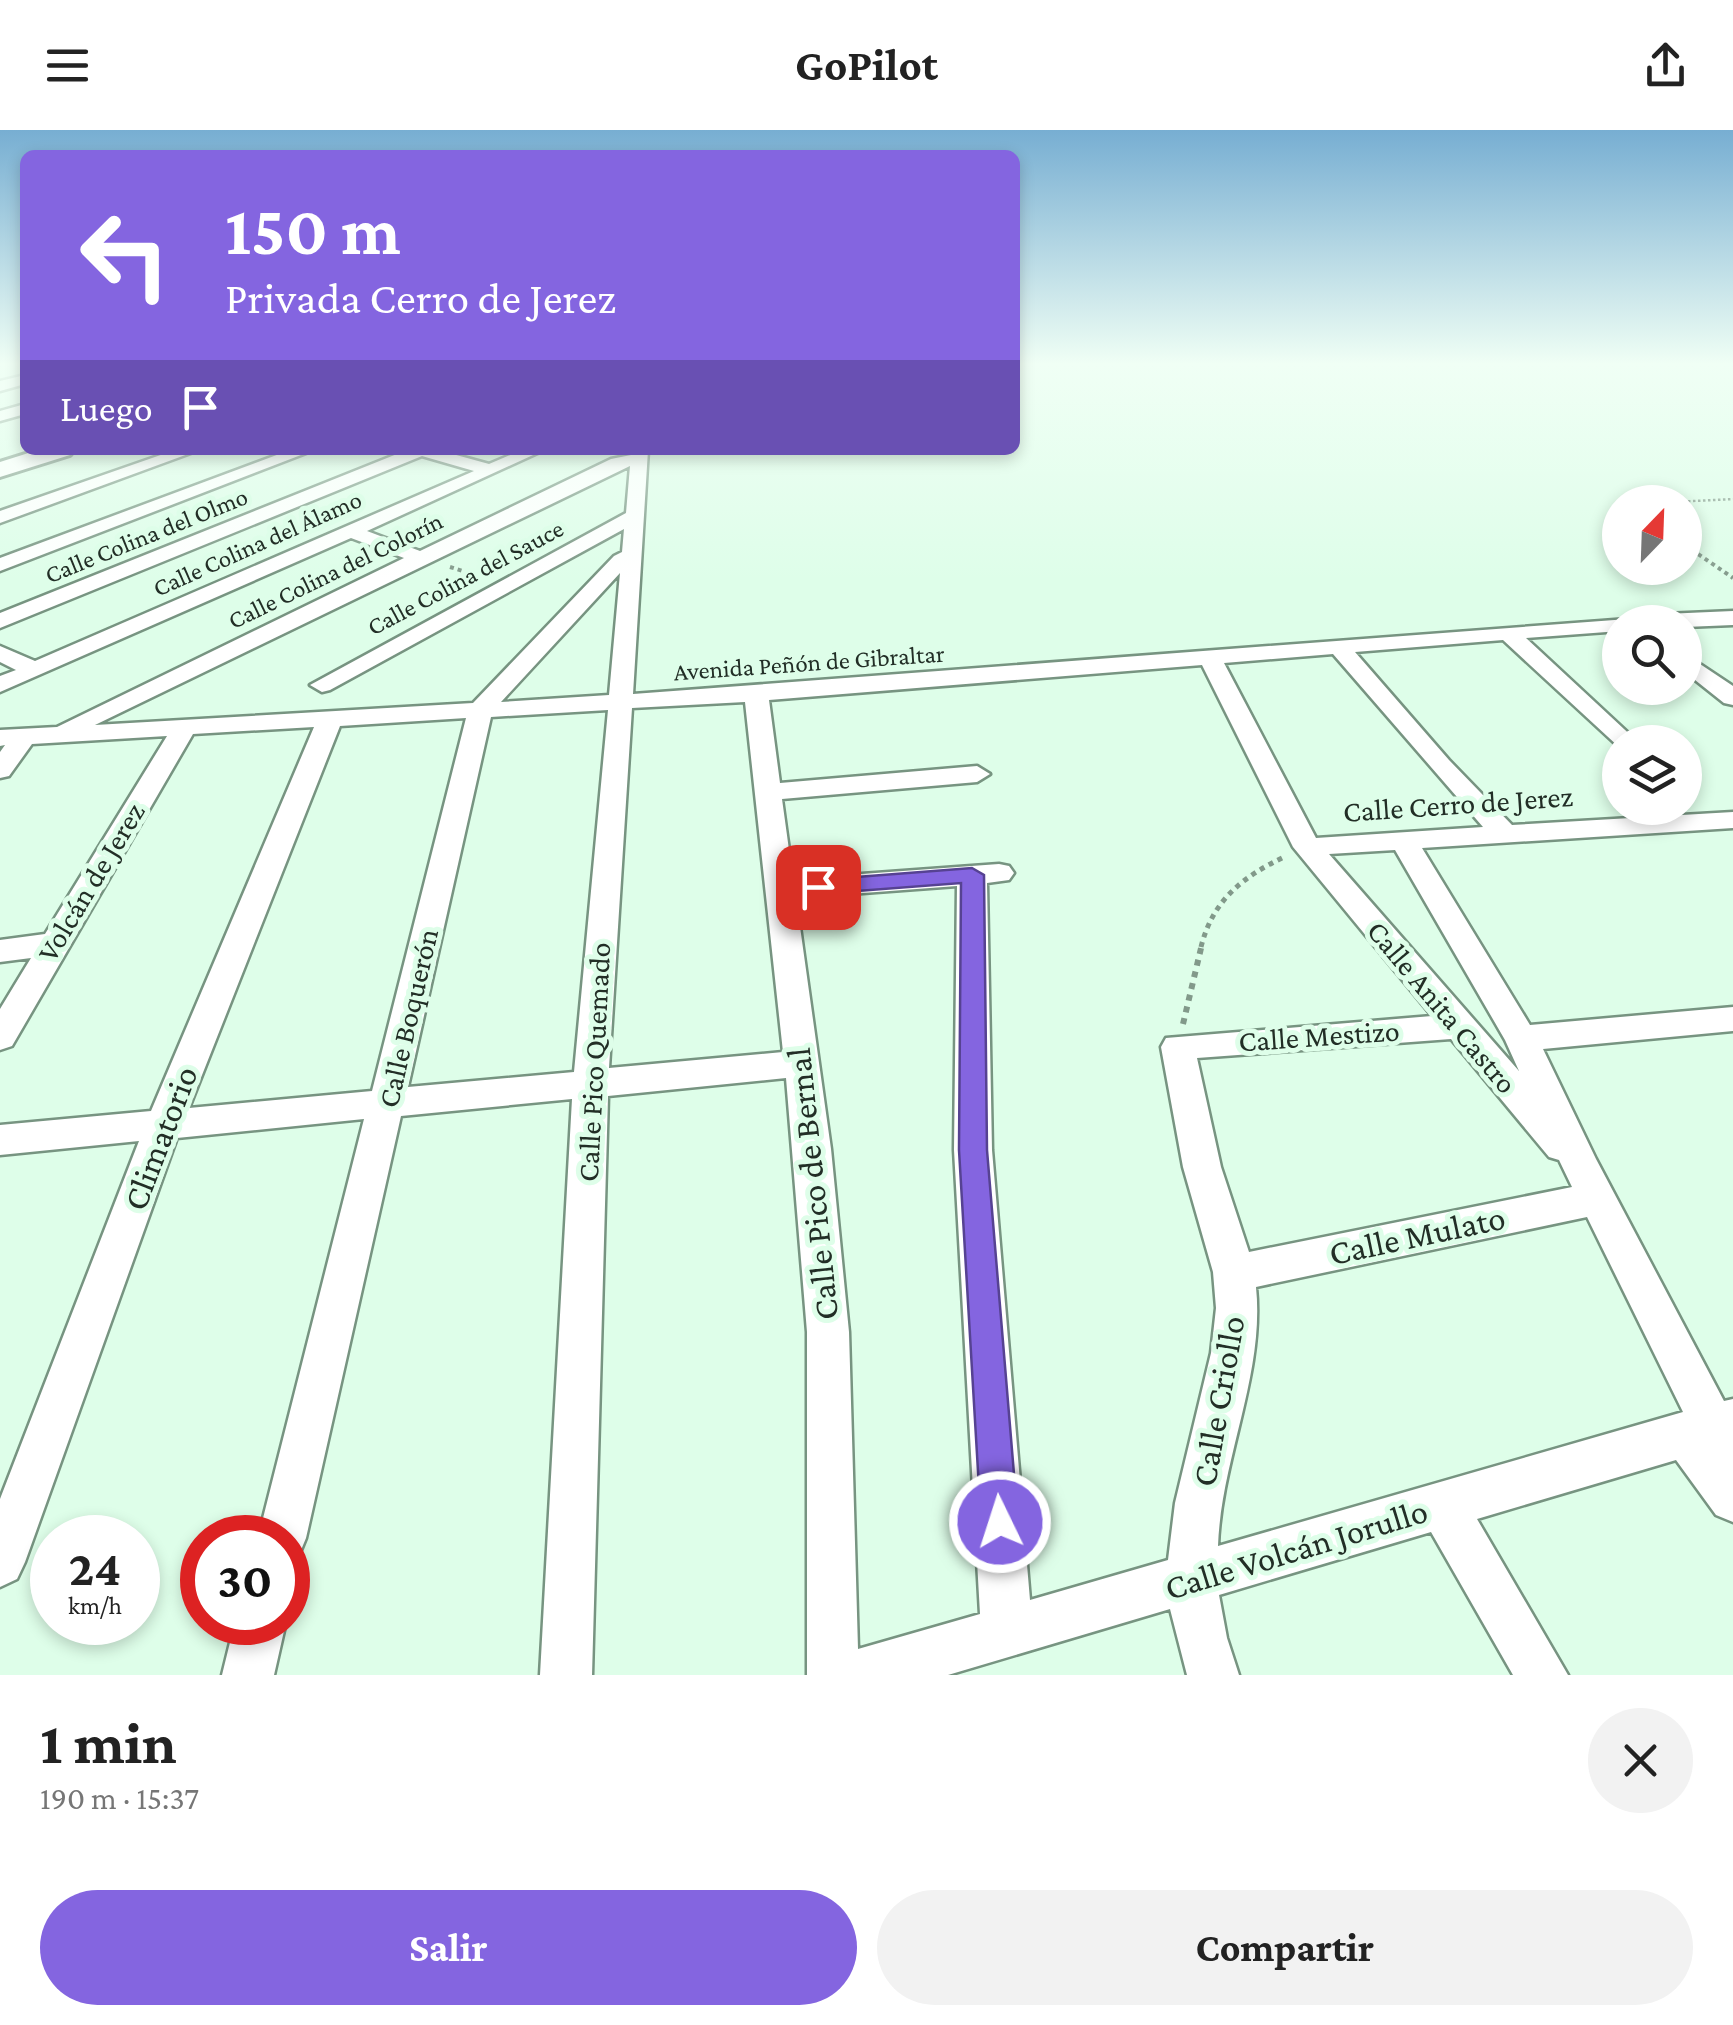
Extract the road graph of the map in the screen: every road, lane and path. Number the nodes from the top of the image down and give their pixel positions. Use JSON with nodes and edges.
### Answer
{"nodes":[{"id":1,"x":46,"y":455,"type":"edge"},
{"id":2,"x":177,"y":455,"type":"edge"},
{"id":3,"x":293,"y":455,"type":"edge"},
{"id":4,"x":409,"y":455,"type":"edge"},
{"id":5,"x":438,"y":455,"type":"edge"},
{"id":6,"x":524,"y":455,"type":"edge"},
{"id":7,"x":637,"y":455,"type":"edge"},
{"id":8,"x":640,"y":455,"type":"edge"},
{"id":9,"x":0,"y":470,"type":"edge"},
{"id":10,"x":490,"y":470,"type":"junction"},
{"id":11,"x":1733,"y":500,"type":"edge"},
{"id":12,"x":1702,"y":501,"type":"edge"},
{"id":13,"x":634,"y":516,"type":"junction"},
{"id":14,"x":0,"y":517,"type":"edge"},
{"id":15,"x":351,"y":532,"type":"junction"},
{"id":16,"x":633,"y":556,"type":"junction"},
{"id":17,"x":1702,"y":557,"type":"edge"},
{"id":18,"x":422,"y":558,"type":"junction"},
{"id":19,"x":0,"y":565,"type":"edge"},
{"id":20,"x":1733,"y":578,"type":"edge"},
{"id":21,"x":509,"y":585,"type":"junction"},
{"id":22,"x":1733,"y":618,"type":"edge"},
{"id":23,"x":1702,"y":619,"type":"edge"},
{"id":24,"x":0,"y":621,"type":"edge"},
{"id":25,"x":1602,"y":626,"type":"edge"},
{"id":26,"x":1511,"y":636,"type":"junction"},
{"id":27,"x":1337,"y":645,"type":"junction"},
{"id":28,"x":0,"y":653,"type":"edge"},
{"id":29,"x":1209,"y":656,"type":"junction"},
{"id":30,"x":34,"y":670,"type":"junction"},
{"id":31,"x":1702,"y":675,"type":"edge"},
{"id":32,"x":0,"y":685,"type":"edge"},
{"id":33,"x":756,"y":694,"type":"junction"},
{"id":34,"x":1733,"y":698,"type":"edge"},
{"id":35,"x":618,"y":701,"type":"junction"},
{"id":36,"x":326,"y":702,"type":"junction"},
{"id":37,"x":481,"y":709,"type":"junction"},
{"id":38,"x":1608,"y":725,"type":"edge"},
{"id":39,"x":185,"y":727,"type":"junction"},
{"id":40,"x":56,"y":734,"type":"junction"},
{"id":41,"x":12,"y":737,"type":"edge"},
{"id":42,"x":0,"y":770,"type":"edge"},
{"id":43,"x":977,"y":774,"type":"dead end"},
{"id":44,"x":766,"y":792,"type":"junction"},
{"id":45,"x":1722,"y":821,"type":"edge"},
{"id":46,"x":1504,"y":832,"type":"junction"},
{"id":47,"x":1404,"y":840,"type":"junction"},
{"id":48,"x":1306,"y":847,"type":"junction"},
{"id":49,"x":779,"y":890,"type":"junction"},
{"id":50,"x":53,"y":944,"type":"junction"},
{"id":51,"x":0,"y":951,"type":"edge"},
{"id":52,"x":1733,"y":1019,"type":"edge"},
{"id":53,"x":1460,"y":1026,"type":"junction"},
{"id":54,"x":0,"y":1037,"type":"edge"},
{"id":55,"x":1521,"y":1038,"type":"junction"},
{"id":56,"x":1178,"y":1047,"type":"junction"},
{"id":57,"x":799,"y":1064,"type":"junction"},
{"id":58,"x":591,"y":1082,"type":"junction"},
{"id":59,"x":388,"y":1103,"type":"junction"},
{"id":60,"x":164,"y":1124,"type":"junction"},
{"id":61,"x":0,"y":1140,"type":"edge"},
{"id":62,"x":1590,"y":1182,"type":"junction"},
{"id":63,"x":1236,"y":1273,"type":"junction"},
{"id":64,"x":1716,"y":1433,"type":"edge"},
{"id":65,"x":1733,"y":1498,"type":"edge"},
{"id":66,"x":1442,"y":1505,"type":"junction"},
{"id":67,"x":288,"y":1515,"type":"edge"},
{"id":68,"x":0,"y":1562,"type":"edge"},
{"id":69,"x":1189,"y":1582,"type":"junction"},
{"id":70,"x":1008,"y":1633,"type":"junction"},
{"id":71,"x":255,"y":1645,"type":"edge"},
{"id":72,"x":882,"y":1671,"type":"edge"},
{"id":73,"x":248,"y":1675,"type":"edge"},
{"id":74,"x":566,"y":1675,"type":"edge"},
{"id":75,"x":833,"y":1675,"type":"edge"},
{"id":76,"x":1213,"y":1675,"type":"edge"},
{"id":77,"x":1542,"y":1675,"type":"edge"}],
"edges":[{"from":1,"to":9,"type":"main road"},
{"from":2,"to":14,"type":"street"},
{"from":3,"to":19,"type":"street"},
{"from":4,"to":24,"type":"street","name":"Calle Colina del Olmo"},
{"from":5,"to":10,"type":"street"},
{"from":6,"to":10,"type":"street","name":"Calle Colina del Álamo"},
{"from":7,"to":18,"type":"street","name":"Calle Colina del Colorín"},
{"from":8,"to":13,"type":"street","name":"Calle Pico Quemado"},
{"from":10,"to":15,"type":"street","name":"Calle Colina del Álamo"},
{"from":11,"to":12,"type":"path"},
{"from":13,"to":16,"type":"street","name":"Calle Pico Quemado"},
{"from":13,"to":21,"type":"street","name":"Calle Colina del Sauce"},
{"from":15,"to":18,"type":"street"},
{"from":15,"to":30,"type":"street","name":"Calle Colina del Álamo"},
{"from":16,"to":35,"type":"street","name":"Calle Pico Quemado"},
{"from":16,"to":37,"type":"street","name":"Calle Boquerón"},
{"from":17,"to":20,"type":"path"},
{"from":18,"to":21,"type":"path"},
{"from":18,"to":40,"type":"street","name":"Calle Colina del Colorín"},
{"from":21,"to":36,"type":"street","name":"Calle Colina del Sauce"},
{"from":22,"to":23,"type":"street"},
{"from":25,"to":26,"type":"street","name":"Avenida Peñón de Gibraltar"},
{"from":26,"to":27,"type":"street","name":"Avenida Peñón de Gibraltar"},
{"from":26,"to":38,"type":"street"},
{"from":27,"to":29,"type":"street","name":"Avenida Peñón de Gibraltar"},
{"from":27,"to":46,"type":"street"},
{"from":28,"to":30,"type":"street"},
{"from":29,"to":33,"type":"street","name":"Avenida Peñón de Gibraltar"},
{"from":29,"to":48,"type":"street","name":"Calle Anita Castro"},
{"from":30,"to":32,"type":"street","name":"Calle Colina del Álamo"},
{"from":31,"to":34,"type":"street"},
{"from":33,"to":35,"type":"street","name":"Avenida Peñón de Gibraltar"},
{"from":33,"to":44,"type":"street","name":"Calle Pico de Bernal"},
{"from":35,"to":37,"type":"street","name":"Avenida Peñón de Gibraltar"},
{"from":35,"to":58,"type":"street","name":"Calle Pico Quemado"},
{"from":36,"to":37,"type":"street","name":"Avenida Peñón de Gibraltar"},
{"from":36,"to":39,"type":"street","name":"Avenida Peñón de Gibraltar"},
{"from":36,"to":60,"type":"street","name":"Climatorio"},
{"from":37,"to":59,"type":"street","name":"Calle Boquerón"},
{"from":39,"to":40,"type":"street","name":"Avenida Peñón de Gibraltar"},
{"from":39,"to":50,"type":"street","name":"Volcán de Jerez"},
{"from":40,"to":41,"type":"street","name":"Avenida Peñón de Gibraltar"},
{"from":41,"to":42,"type":"street"},
{"from":43,"to":44,"type":"street"},
{"from":44,"to":49,"type":"street","name":"Calle Pico de Bernal"},
{"from":45,"to":46,"type":"street","name":"Calle Cerro de Jerez"},
{"from":46,"to":47,"type":"street","name":"Calle Cerro de Jerez"},
{"from":47,"to":48,"type":"street","name":"Calle Cerro de Jerez"},
{"from":47,"to":55,"type":"street","name":"Calle Anita Castro"},
{"from":48,"to":53,"type":"street","name":"Calle Anita Castro"},
{"from":48,"to":56,"type":"path"},
{"from":49,"to":57,"type":"street","name":"Calle Pico de Bernal"},
{"from":49,"to":70,"type":"street"},
{"from":50,"to":51,"type":"street"},
{"from":50,"to":54,"type":"street","name":"Volcán de Jerez"},
{"from":52,"to":55,"type":"street"},
{"from":53,"to":56,"type":"street","name":"Calle Mestizo"},
{"from":53,"to":62,"type":"street","name":"Calle Anita Castro"},
{"from":55,"to":62,"type":"street","name":"Calle Anita Castro"},
{"from":56,"to":63,"type":"street","name":"Calle Criollo"},
{"from":57,"to":58,"type":"street"},
{"from":57,"to":75,"type":"street","name":"Calle Pico de Bernal"},
{"from":58,"to":59,"type":"street"},
{"from":58,"to":74,"type":"street","name":"Calle Pico Quemado"},
{"from":59,"to":60,"type":"street"},
{"from":59,"to":67,"type":"street","name":"Calle Boquerón"},
{"from":60,"to":61,"type":"street"},
{"from":60,"to":68,"type":"street","name":"Climatorio"},
{"from":62,"to":63,"type":"street","name":"Calle Mulato"},
{"from":62,"to":64,"type":"street","name":"Calle Anita Castro"},
{"from":63,"to":69,"type":"street","name":"Calle Criollo"},
{"from":64,"to":65,"type":"street","name":"Calle Anita Castro"},
{"from":64,"to":66,"type":"street","name":"Calle Volcán Jorullo"},
{"from":66,"to":69,"type":"street","name":"Calle Volcán Jorullo"},
{"from":66,"to":77,"type":"street"},
{"from":69,"to":70,"type":"street","name":"Calle Volcán Jorullo"},
{"from":69,"to":76,"type":"street","name":"Calle Criollo"},
{"from":70,"to":72,"type":"street","name":"Calle Volcán Jorullo"},
{"from":71,"to":73,"type":"street"}]}
